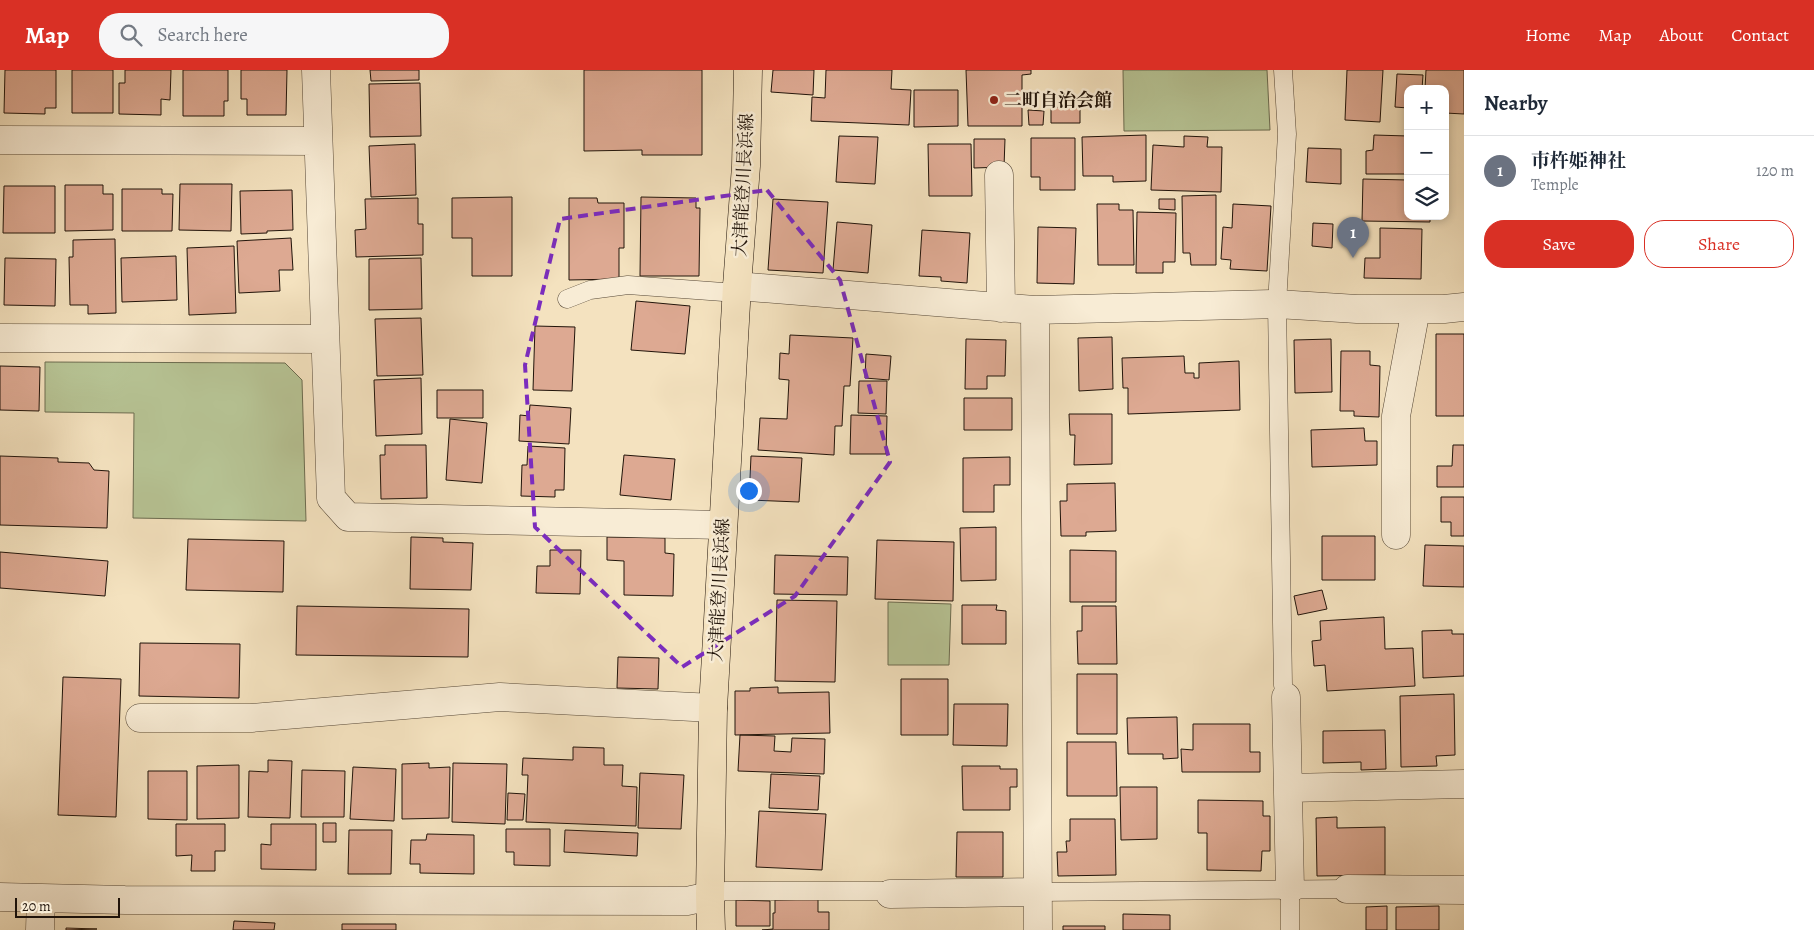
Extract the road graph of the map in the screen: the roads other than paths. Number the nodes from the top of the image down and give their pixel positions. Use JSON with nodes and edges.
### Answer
{"nodes":[{"id":1,"x":316,"y":70,"type":"edge"},
{"id":2,"x":748,"y":70,"type":"edge"},
{"id":3,"x":1283,"y":70,"type":"edge"},
{"id":4,"x":0,"y":140,"type":"edge"},
{"id":5,"x":318,"y":141,"type":"junction"},
{"id":6,"x":999,"y":175,"type":"dead end"},
{"id":7,"x":737,"y":289,"type":"junction"},
{"id":8,"x":567,"y":299,"type":"dead end"},
{"id":9,"x":1277,"y":304,"type":"junction"},
{"id":10,"x":1464,"y":307,"type":"edge"},
{"id":11,"x":1001,"y":308,"type":"junction"},
{"id":12,"x":1416,"y":309,"type":"junction"},
{"id":13,"x":1035,"y":310,"type":"junction"},
{"id":14,"x":0,"y":338,"type":"edge"},
{"id":15,"x":325,"y":339,"type":"junction"},
{"id":16,"x":723,"y":525,"type":"junction"},
{"id":17,"x":1396,"y":534,"type":"dead end"},
{"id":18,"x":1286,"y":697,"type":"joint"},
{"id":19,"x":713,"y":708,"type":"junction"},
{"id":20,"x":140,"y":718,"type":"dead end"},
{"id":21,"x":1464,"y":784,"type":"edge"},
{"id":22,"x":1288,"y":788,"type":"junction"},
{"id":23,"x":1290,"y":889,"type":"junction"},
{"id":24,"x":1347,"y":889,"type":"joint"},
{"id":25,"x":1464,"y":890,"type":"edge"},
{"id":26,"x":1038,"y":892,"type":"junction"},
{"id":27,"x":890,"y":894,"type":"joint"},
{"id":28,"x":710,"y":896,"type":"junction"},
{"id":29,"x":0,"y":897,"type":"edge"},
{"id":30,"x":41,"y":898,"type":"junction"},
{"id":31,"x":40,"y":930,"type":"edge"},
{"id":32,"x":711,"y":930,"type":"edge"},
{"id":33,"x":1038,"y":930,"type":"edge"},
{"id":34,"x":1290,"y":930,"type":"edge"}],
"edges":[{"from":1,"to":5,"type":"street"},
{"from":2,"to":7,"type":"main road","name":"大津能登川長浜線"},
{"from":3,"to":9,"type":"lane"},
{"from":4,"to":5,"type":"street"},
{"from":5,"to":15,"type":"street"},
{"from":6,"to":11,"type":"street"},
{"from":7,"to":8,"type":"lane"},
{"from":7,"to":11,"type":"street"},
{"from":7,"to":16,"type":"main road","name":"大津能登川長浜線"},
{"from":9,"to":12,"type":"street"},
{"from":9,"to":13,"type":"street"},
{"from":9,"to":18,"type":"lane"},
{"from":10,"to":12,"type":"street"},
{"from":11,"to":13,"type":"street"},
{"from":12,"to":17,"type":"street"},
{"from":13,"to":26,"type":"street"},
{"from":14,"to":15,"type":"street"},
{"from":15,"to":16,"type":"street"},
{"from":16,"to":19,"type":"main road","name":"大津能登川長浜線"},
{"from":18,"to":22,"type":"street"},
{"from":19,"to":20,"type":"street"},
{"from":19,"to":28,"type":"main road","name":"大津能登川長浜線"},
{"from":21,"to":22,"type":"street"},
{"from":22,"to":23,"type":"street"},
{"from":23,"to":24,"type":"lane"},
{"from":23,"to":26,"type":"lane"},
{"from":23,"to":34,"type":"lane"},
{"from":24,"to":25,"type":"street"},
{"from":26,"to":27,"type":"street"},
{"from":26,"to":33,"type":"street"},
{"from":27,"to":28,"type":"lane"},
{"from":28,"to":30,"type":"street"},
{"from":28,"to":32,"type":"main road","name":"大津能登川長浜線"},
{"from":29,"to":30,"type":"street"},
{"from":30,"to":31,"type":"street"}]}
